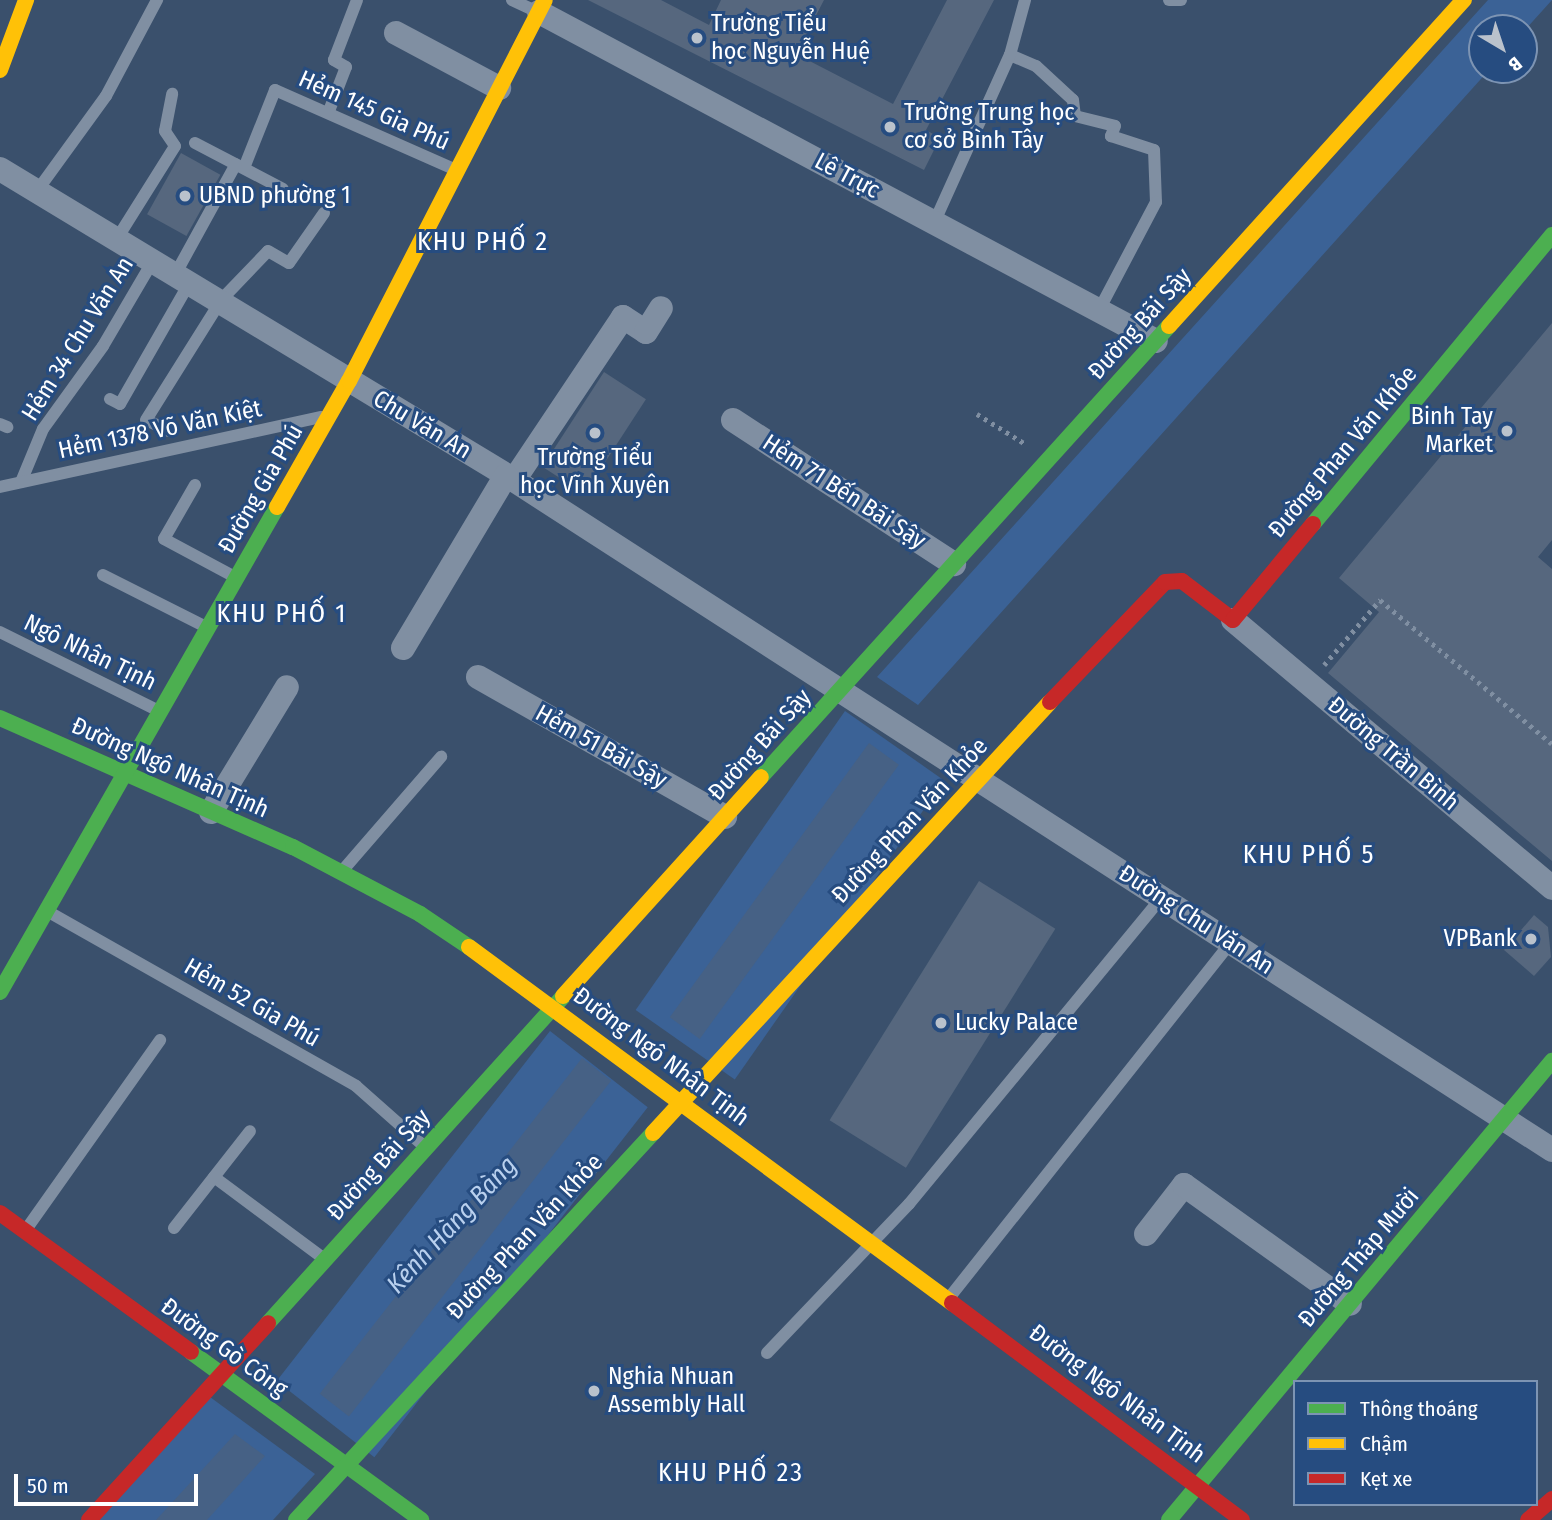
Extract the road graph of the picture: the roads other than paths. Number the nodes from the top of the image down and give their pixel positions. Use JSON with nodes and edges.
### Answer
{"nodes":[{"id":1,"x":26,"y":0,"type":"edge"},
{"id":2,"x":157,"y":0,"type":"edge"},
{"id":3,"x":357,"y":0,"type":"edge"},
{"id":4,"x":512,"y":0,"type":"edge"},
{"id":5,"x":1025,"y":0,"type":"edge"},
{"id":6,"x":1169,"y":0,"type":"edge"},
{"id":7,"x":1181,"y":0,"type":"edge"},
{"id":8,"x":1464,"y":0,"type":"edge"},
{"id":9,"x":542,"y":6,"type":"edge"},
{"id":10,"x":396,"y":33,"type":"dead end"},
{"id":11,"x":1010,"y":55,"type":"junction"},
{"id":12,"x":0,"y":70,"type":"edge"},
{"id":13,"x":499,"y":88,"type":"junction"},
{"id":14,"x":172,"y":94,"type":"dead end"},
{"id":15,"x":329,"y":111,"type":"junction"},
{"id":16,"x":195,"y":143,"type":"dead end"},
{"id":17,"x":240,"y":166,"type":"junction"},
{"id":18,"x":0,"y":169,"type":"edge"},
{"id":19,"x":457,"y":170,"type":"junction"},
{"id":20,"x":284,"y":189,"type":"dead end"},
{"id":21,"x":37,"y":191,"type":"junction"},
{"id":22,"x":324,"y":213,"type":"dead end"},
{"id":23,"x":934,"y":223,"type":"junction"},
{"id":24,"x":1552,"y":235,"type":"edge"},
{"id":25,"x":118,"y":237,"type":"junction"},
{"id":26,"x":154,"y":258,"type":"junction"},
{"id":27,"x":183,"y":278,"type":"junction"},
{"id":28,"x":222,"y":299,"type":"junction"},
{"id":29,"x":661,"y":308,"type":"dead end"},
{"id":30,"x":1099,"y":310,"type":"junction"},
{"id":31,"x":1156,"y":341,"type":"junction"},
{"id":32,"x":349,"y":381,"type":"junction"},
{"id":33,"x":110,"y":400,"type":"dead end"},
{"id":34,"x":330,"y":415,"type":"junction"},
{"id":35,"x":733,"y":420,"type":"dead end"},
{"id":36,"x":169,"y":431,"type":"dead end"},
{"id":37,"x":510,"y":478,"type":"junction"},
{"id":38,"x":21,"y":482,"type":"junction"},
{"id":39,"x":195,"y":485,"type":"dead end"},
{"id":40,"x":0,"y":486,"type":"edge"},
{"id":41,"x":954,"y":564,"type":"junction"},
{"id":42,"x":103,"y":575,"type":"dead end"},
{"id":43,"x":237,"y":578,"type":"junction"},
{"id":44,"x":1233,"y":620,"type":"junction"},
{"id":45,"x":209,"y":628,"type":"junction"},
{"id":46,"x":0,"y":632,"type":"edge"},
{"id":47,"x":403,"y":648,"type":"dead end"},
{"id":48,"x":478,"y":677,"type":"dead end"},
{"id":49,"x":287,"y":687,"type":"dead end"},
{"id":50,"x":840,"y":689,"type":"junction"},
{"id":51,"x":161,"y":712,"type":"junction"},
{"id":52,"x":0,"y":718,"type":"edge"},
{"id":53,"x":441,"y":757,"type":"dead end"},
{"id":54,"x":126,"y":774,"type":"junction"},
{"id":55,"x":979,"y":780,"type":"junction"},
{"id":56,"x":211,"y":812,"type":"junction"},
{"id":57,"x":725,"y":817,"type":"junction"},
{"id":58,"x":343,"y":871,"type":"junction"},
{"id":59,"x":1552,"y":888,"type":"edge"},
{"id":60,"x":1161,"y":898,"type":"junction"},
{"id":61,"x":47,"y":910,"type":"junction"},
{"id":62,"x":1230,"y":943,"type":"junction"},
{"id":63,"x":0,"y":992,"type":"edge"},
{"id":64,"x":554,"y":1006,"type":"junction"},
{"id":65,"x":160,"y":1040,"type":"dead end"},
{"id":66,"x":1552,"y":1060,"type":"edge"},
{"id":67,"x":682,"y":1101,"type":"junction"},
{"id":68,"x":1503,"y":1121,"type":"junction"},
{"id":69,"x":250,"y":1131,"type":"dead end"},
{"id":70,"x":426,"y":1148,"type":"junction"},
{"id":71,"x":1552,"y":1150,"type":"edge"},
{"id":72,"x":214,"y":1177,"type":"junction"},
{"id":73,"x":0,"y":1213,"type":"edge"},
{"id":74,"x":174,"y":1228,"type":"dead end"},
{"id":75,"x":25,"y":1231,"type":"junction"},
{"id":76,"x":1146,"y":1234,"type":"dead end"},
{"id":77,"x":872,"y":1242,"type":"junction"},
{"id":78,"x":325,"y":1259,"type":"junction"},
{"id":79,"x":949,"y":1298,"type":"junction"},
{"id":80,"x":1350,"y":1304,"type":"junction"},
{"id":81,"x":767,"y":1353,"type":"dead end"},
{"id":82,"x":221,"y":1374,"type":"junction"},
{"id":83,"x":346,"y":1465,"type":"junction"},
{"id":84,"x":1200,"y":1485,"type":"junction"},
{"id":85,"x":1552,"y":1499,"type":"edge"},
{"id":86,"x":89,"y":1520,"type":"edge"},
{"id":87,"x":296,"y":1520,"type":"edge"},
{"id":88,"x":421,"y":1520,"type":"edge"},
{"id":89,"x":1169,"y":1520,"type":"edge"},
{"id":90,"x":1242,"y":1520,"type":"edge"},
{"id":91,"x":1528,"y":1520,"type":"edge"}],
"edges":[{"from":1,"to":12,"type":"street"},
{"from":2,"to":21,"type":"lane"},
{"from":3,"to":15,"type":"lane"},
{"from":4,"to":9,"type":"lane"},
{"from":5,"to":11,"type":"lane"},
{"from":6,"to":7,"type":"lane"},
{"from":8,"to":31,"type":"street","name":"Đường Bãi Sậy"},
{"from":9,"to":13,"type":"street","name":"Đường Gia Phú"},
{"from":9,"to":23,"type":"street","name":"Lê Trực"},
{"from":10,"to":13,"type":"street"},
{"from":11,"to":23,"type":"lane"},
{"from":11,"to":30,"type":"lane"},
{"from":13,"to":19,"type":"street","name":"Đường Gia Phú"},
{"from":14,"to":25,"type":"lane"},
{"from":15,"to":17,"type":"lane","name":"Hẻm 145 Gia Phú"},
{"from":15,"to":19,"type":"lane","name":"Hẻm 145 Gia Phú"},
{"from":16,"to":17,"type":"lane"},
{"from":17,"to":20,"type":"lane"},
{"from":17,"to":27,"type":"lane"},
{"from":18,"to":21,"type":"street","name":"Chu Văn An"},
{"from":19,"to":32,"type":"street","name":"Đường Gia Phú"},
{"from":21,"to":25,"type":"street","name":"Chu Văn An"},
{"from":22,"to":28,"type":"lane"},
{"from":23,"to":30,"type":"street","name":"Lê Trực"},
{"from":24,"to":44,"type":"street","name":"Đường Phan Văn Khỏe"},
{"from":25,"to":26,"type":"street","name":"Chu Văn An"},
{"from":26,"to":27,"type":"street","name":"Chu Văn An"},
{"from":26,"to":38,"type":"lane","name":"Hẻm 34 Chu Văn An"},
{"from":27,"to":28,"type":"street","name":"Chu Văn An"},
{"from":27,"to":33,"type":"lane"},
{"from":28,"to":32,"type":"street","name":"Chu Văn An"},
{"from":28,"to":36,"type":"lane"},
{"from":29,"to":37,"type":"street"},
{"from":30,"to":31,"type":"street","name":"Lê Trực"},
{"from":31,"to":41,"type":"street","name":"Đường Bãi Sậy"},
{"from":32,"to":34,"type":"street","name":"Đường Gia Phú"},
{"from":32,"to":37,"type":"street","name":"Chu Văn An"},
{"from":34,"to":38,"type":"lane","name":"Hẻm 1378 Võ Văn Kiệt"},
{"from":34,"to":43,"type":"street","name":"Đường Gia Phú"},
{"from":35,"to":41,"type":"street","name":"Hẻm 71 Bến Bãi Sậy"},
{"from":37,"to":47,"type":"street"},
{"from":37,"to":50,"type":"street","name":"Chu Văn An"},
{"from":38,"to":40,"type":"lane","name":"Hẻm 1378 Võ Văn Kiệt"},
{"from":39,"to":43,"type":"lane"},
{"from":41,"to":50,"type":"street","name":"Đường Bãi Sậy"},
{"from":42,"to":45,"type":"lane"},
{"from":43,"to":45,"type":"street","name":"Đường Gia Phú"},
{"from":44,"to":55,"type":"street","name":"Đường Phan Văn Khỏe"},
{"from":44,"to":59,"type":"street","name":"Đường Trần Bình"},
{"from":45,"to":51,"type":"street","name":"Đường Gia Phú"},
{"from":46,"to":51,"type":"lane","name":"Ngô Nhân Tịnh"},
{"from":48,"to":57,"type":"street","name":"Hẻm 51 Bãi Sậy"},
{"from":49,"to":56,"type":"street"},
{"from":50,"to":55,"type":"street","name":"Đường Chu Văn An"},
{"from":50,"to":57,"type":"street","name":"Đường Bãi Sậy"},
{"from":51,"to":54,"type":"street","name":"Đường Gia Phú"},
{"from":52,"to":54,"type":"street","name":"Đường Ngô Nhân Tịnh"},
{"from":53,"to":58,"type":"lane"},
{"from":54,"to":56,"type":"street","name":"Đường Ngô Nhân Tịnh"},
{"from":54,"to":61,"type":"street","name":"Đường Gia Phú"},
{"from":55,"to":60,"type":"street","name":"Đường Chu Văn An"},
{"from":55,"to":67,"type":"street","name":"Đường Phan Văn Khỏe"},
{"from":56,"to":58,"type":"street","name":"Đường Ngô Nhân Tịnh"},
{"from":57,"to":64,"type":"street","name":"Đường Bãi Sậy"},
{"from":58,"to":64,"type":"street","name":"Đường Ngô Nhân Tịnh"},
{"from":60,"to":62,"type":"street","name":"Đường Chu Văn An"},
{"from":60,"to":77,"type":"lane"},
{"from":61,"to":63,"type":"street","name":"Đường Gia Phú"},
{"from":61,"to":70,"type":"lane","name":"Hẻm 52 Gia Phú"},
{"from":62,"to":68,"type":"street","name":"Đường Chu Văn An"},
{"from":62,"to":79,"type":"lane"},
{"from":64,"to":67,"type":"street","name":"Đường Ngô Nhân Tịnh"},
{"from":64,"to":70,"type":"street","name":"Đường Bãi Sậy"},
{"from":65,"to":75,"type":"lane"},
{"from":66,"to":68,"type":"street","name":"Đường Tháp Mười"},
{"from":67,"to":77,"type":"street","name":"Đường Ngô Nhân Tịnh"},
{"from":67,"to":83,"type":"street","name":"Đường Phan Văn Khỏe"},
{"from":68,"to":71,"type":"street","name":"Đường Chu Văn An"},
{"from":68,"to":80,"type":"street","name":"Đường Tháp Mười"},
{"from":69,"to":72,"type":"lane"},
{"from":70,"to":78,"type":"street","name":"Đường Bãi Sậy"},
{"from":72,"to":74,"type":"lane"},
{"from":72,"to":78,"type":"lane"},
{"from":73,"to":75,"type":"street","name":"Đường Gò Công"},
{"from":75,"to":82,"type":"street","name":"Đường Gò Công"},
{"from":76,"to":80,"type":"street"},
{"from":77,"to":79,"type":"street","name":"Đường Ngô Nhân Tịnh"},
{"from":77,"to":81,"type":"lane"},
{"from":78,"to":82,"type":"street","name":"Đường Bãi Sậy"},
{"from":79,"to":84,"type":"street","name":"Đường Ngô Nhân Tịnh"},
{"from":80,"to":84,"type":"street","name":"Đường Tháp Mười"},
{"from":82,"to":83,"type":"street","name":"Đường Gò Công"},
{"from":82,"to":86,"type":"street","name":"Đường Bãi Sậy"},
{"from":83,"to":87,"type":"street","name":"Đường Phan Văn Khỏe"},
{"from":83,"to":88,"type":"street","name":"Đường Gò Công"},
{"from":84,"to":89,"type":"street","name":"Đường Tháp Mười"},
{"from":84,"to":90,"type":"street","name":"Đường Ngô Nhân Tịnh"},
{"from":85,"to":91,"type":"street"}]}
